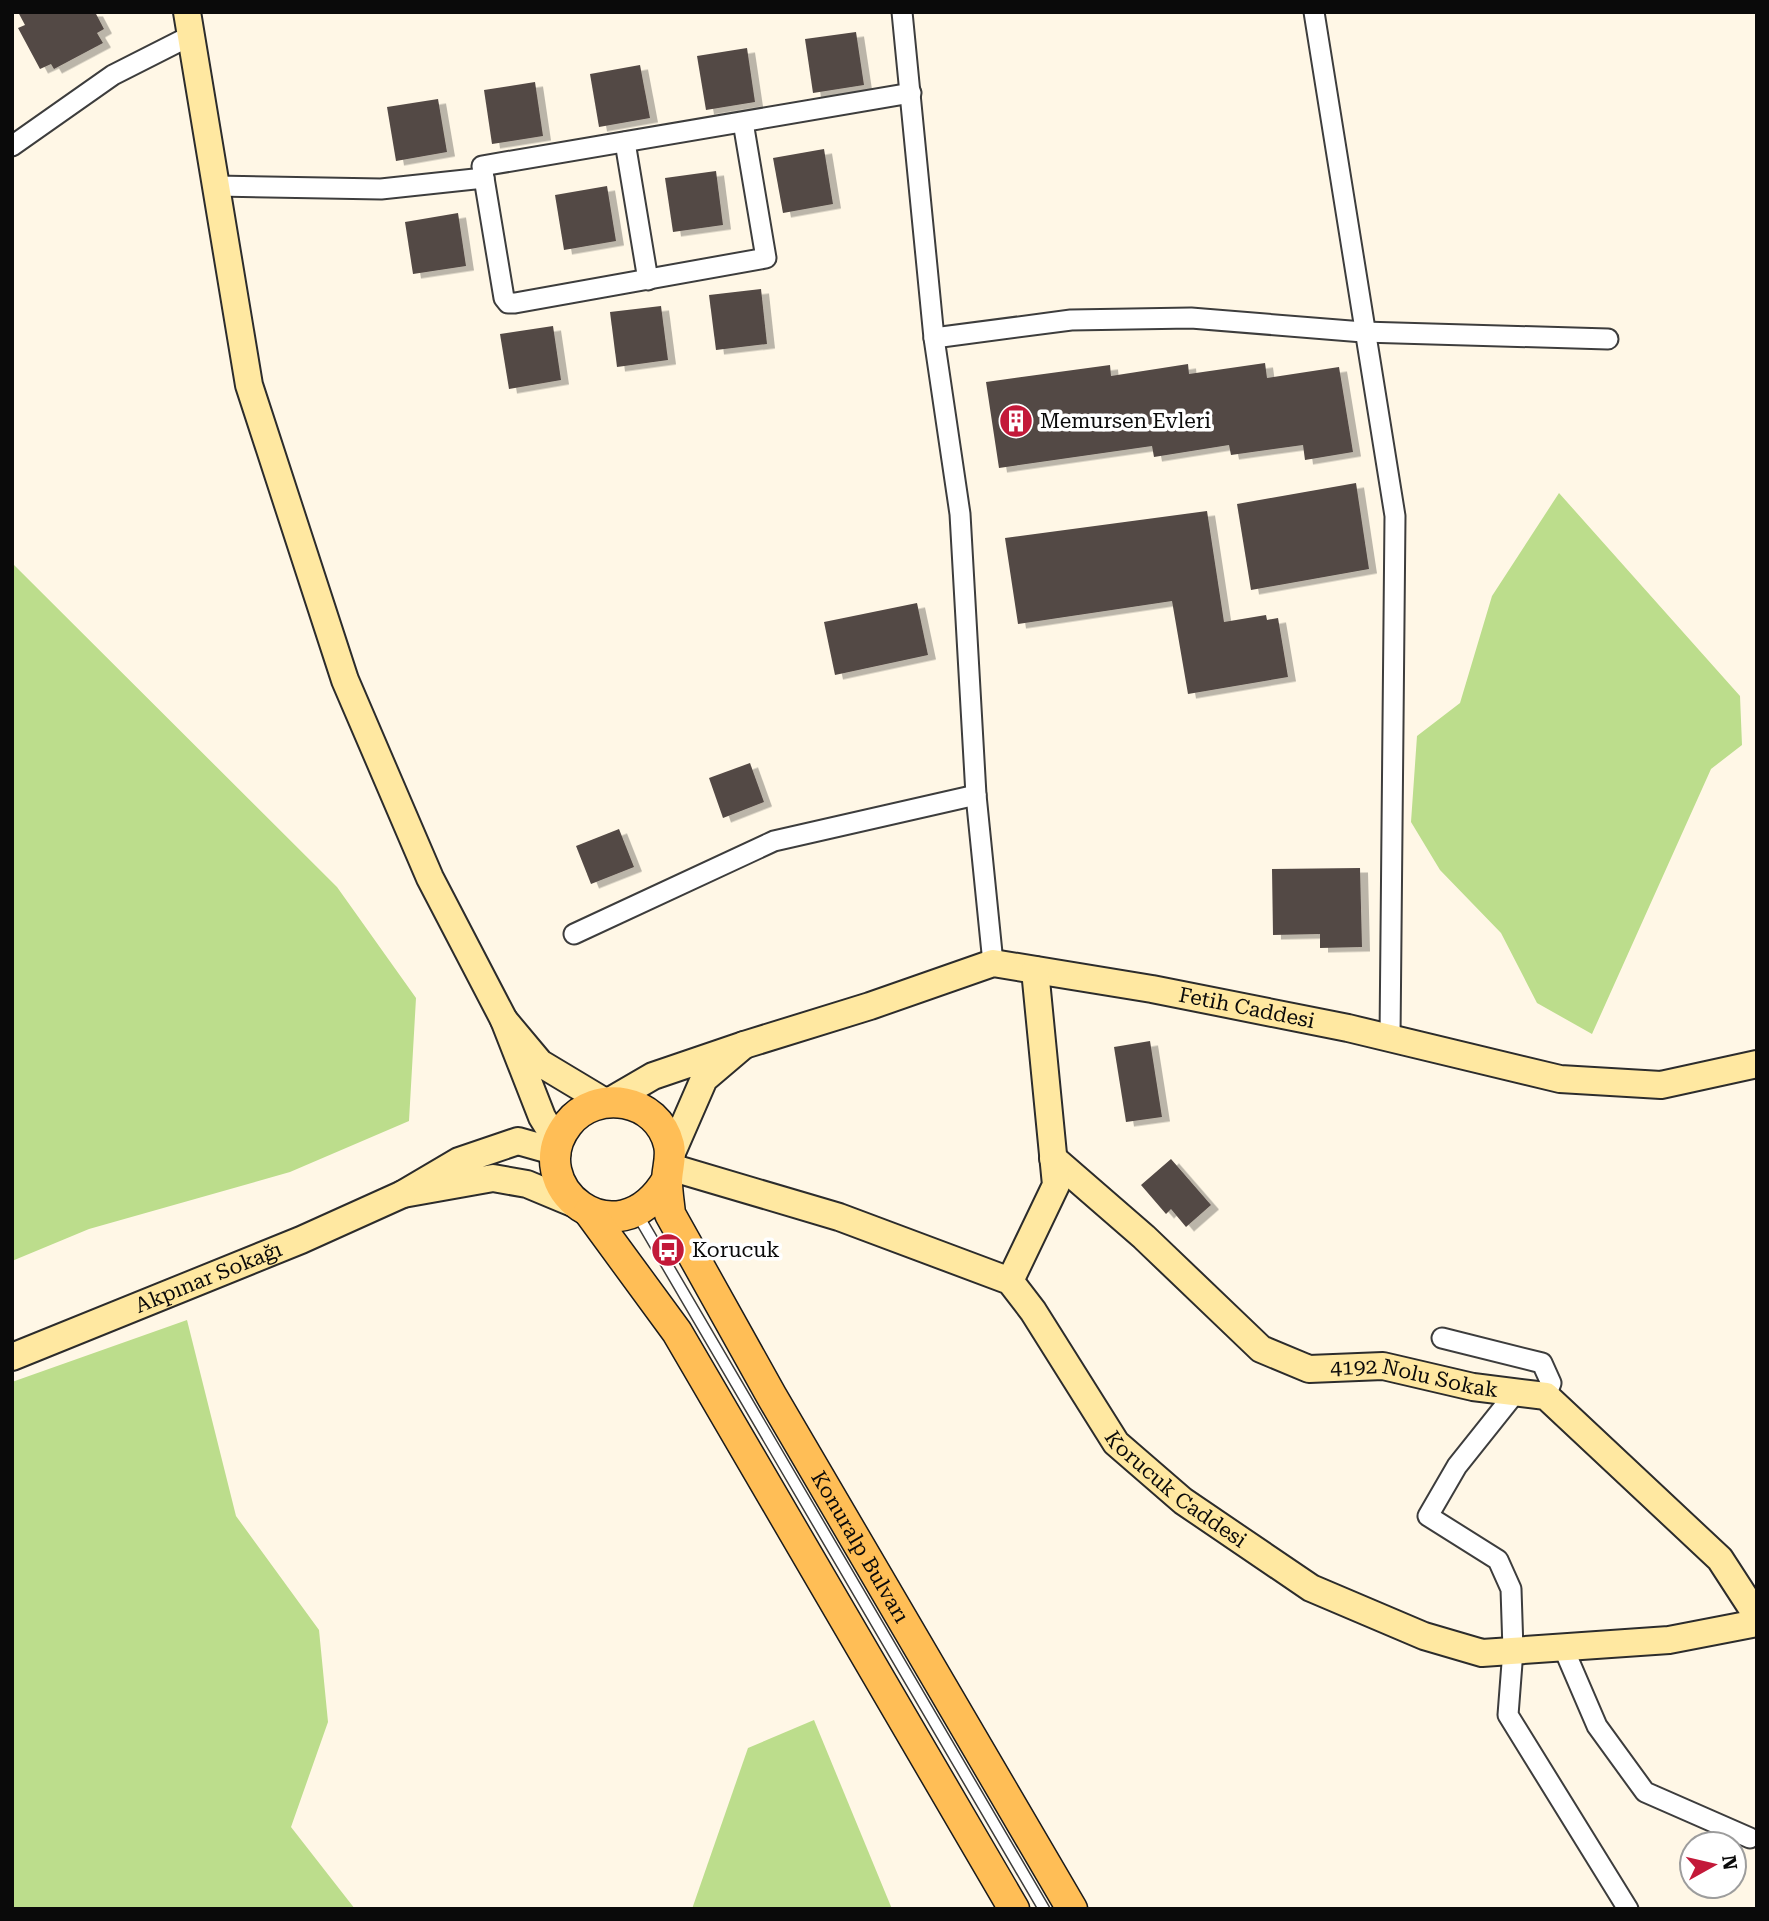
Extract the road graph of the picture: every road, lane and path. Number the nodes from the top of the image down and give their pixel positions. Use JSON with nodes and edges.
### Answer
{"nodes":[{"id":1,"x":902,"y":12,"type":"edge"},
{"id":2,"x":1314,"y":12,"type":"edge"},
{"id":3,"x":189,"y":24,"type":"edge"},
{"id":4,"x":911,"y":93,"type":"junction"},
{"id":5,"x":743,"y":122,"type":"junction"},
{"id":6,"x":625,"y":142,"type":"junction"},
{"id":7,"x":12,"y":146,"type":"edge"},
{"id":8,"x":484,"y":178,"type":"junction"},
{"id":9,"x":216,"y":187,"type":"junction"},
{"id":10,"x":648,"y":279,"type":"junction"},
{"id":11,"x":1363,"y":332,"type":"junction"},
{"id":12,"x":934,"y":338,"type":"junction"},
{"id":13,"x":1608,"y":339,"type":"dead end"},
{"id":14,"x":976,"y":795,"type":"junction"},
{"id":15,"x":574,"y":934,"type":"dead end"},
{"id":16,"x":993,"y":963,"type":"junction"},
{"id":17,"x":1035,"y":970,"type":"junction"},
{"id":18,"x":504,"y":1020,"type":"junction"},
{"id":19,"x":1390,"y":1038,"type":"junction"},
{"id":20,"x":744,"y":1045,"type":"junction"},
{"id":21,"x":1757,"y":1064,"type":"edge"},
{"id":22,"x":608,"y":1102,"type":"junction"},
{"id":23,"x":557,"y":1147,"type":"junction"},
{"id":24,"x":1053,"y":1158,"type":"junction"},
{"id":25,"x":669,"y":1168,"type":"junction"},
{"id":26,"x":403,"y":1194,"type":"junction"},
{"id":27,"x":582,"y":1208,"type":"junction"},
{"id":28,"x":636,"y":1212,"type":"junction"},
{"id":29,"x":1010,"y":1281,"type":"junction"},
{"id":30,"x":1442,"y":1338,"type":"dead end"},
{"id":31,"x":12,"y":1357,"type":"edge"},
{"id":32,"x":1516,"y":1392,"type":"junction"},
{"id":33,"x":1546,"y":1396,"type":"junction"},
{"id":34,"x":1757,"y":1616,"type":"edge"},
{"id":35,"x":1757,"y":1623,"type":"edge"},
{"id":36,"x":1563,"y":1647,"type":"junction"},
{"id":37,"x":1513,"y":1650,"type":"junction"},
{"id":38,"x":1750,"y":1838,"type":"dead end"},
{"id":39,"x":1014,"y":1909,"type":"edge"},
{"id":40,"x":1044,"y":1909,"type":"edge"},
{"id":41,"x":1072,"y":1909,"type":"edge"},
{"id":42,"x":1628,"y":1909,"type":"edge"}],
"edges":[{"from":1,"to":4,"type":"street"},
{"from":2,"to":11,"type":"street"},
{"from":3,"to":7,"type":"street"},
{"from":3,"to":9,"type":"street"},
{"from":4,"to":5,"type":"street"},
{"from":4,"to":12,"type":"street"},
{"from":5,"to":6,"type":"street"},
{"from":5,"to":10,"type":"street"},
{"from":6,"to":8,"type":"street"},
{"from":6,"to":10,"type":"street"},
{"from":8,"to":9,"type":"street"},
{"from":8,"to":10,"type":"street"},
{"from":9,"to":18,"type":"street"},
{"from":11,"to":12,"type":"street"},
{"from":11,"to":13,"type":"street"},
{"from":11,"to":19,"type":"street"},
{"from":12,"to":14,"type":"street"},
{"from":14,"to":15,"type":"street"},
{"from":14,"to":16,"type":"street"},
{"from":16,"to":17,"type":"street","name":"Fetih Caddesi"},
{"from":16,"to":20,"type":"street","name":"Fetih Caddesi"},
{"from":17,"to":19,"type":"street","name":"Fetih Caddesi"},
{"from":17,"to":24,"type":"street"},
{"from":18,"to":22,"type":"street"},
{"from":18,"to":23,"type":"street"},
{"from":19,"to":21,"type":"street","name":"Fetih Caddesi"},
{"from":20,"to":22,"type":"street","name":"Fetih Caddesi"},
{"from":20,"to":25,"type":"street","name":"Fetih Caddesi"},
{"from":22,"to":23,"type":"main road"},
{"from":22,"to":25,"type":"main road"},
{"from":23,"to":26,"type":"street","name":"Akpınar Sokağı"},
{"from":23,"to":27,"type":"main road"},
{"from":24,"to":29,"type":"street"},
{"from":24,"to":32,"type":"street","name":"4192 Nolu Sokak"},
{"from":25,"to":28,"type":"main road"},
{"from":25,"to":29,"type":"street"},
{"from":25,"to":41,"type":"main road","name":"Konuralp Bulvarı"},
{"from":26,"to":27,"type":"street","name":"Akpınar Sokağı"},
{"from":26,"to":31,"type":"street","name":"Akpınar Sokağı"},
{"from":27,"to":28,"type":"main road"},
{"from":27,"to":39,"type":"main road"},
{"from":28,"to":40,"type":"lane"},
{"from":29,"to":37,"type":"street","name":"Korucuk Caddesi"},
{"from":30,"to":33,"type":"street"},
{"from":32,"to":33,"type":"street","name":"4192 Nolu Sokak"},
{"from":32,"to":37,"type":"street"},
{"from":33,"to":34,"type":"street"},
{"from":35,"to":36,"type":"street","name":"Korucuk Caddesi"},
{"from":36,"to":37,"type":"street","name":"Korucuk Caddesi"},
{"from":36,"to":38,"type":"street"},
{"from":37,"to":42,"type":"street"}]}
